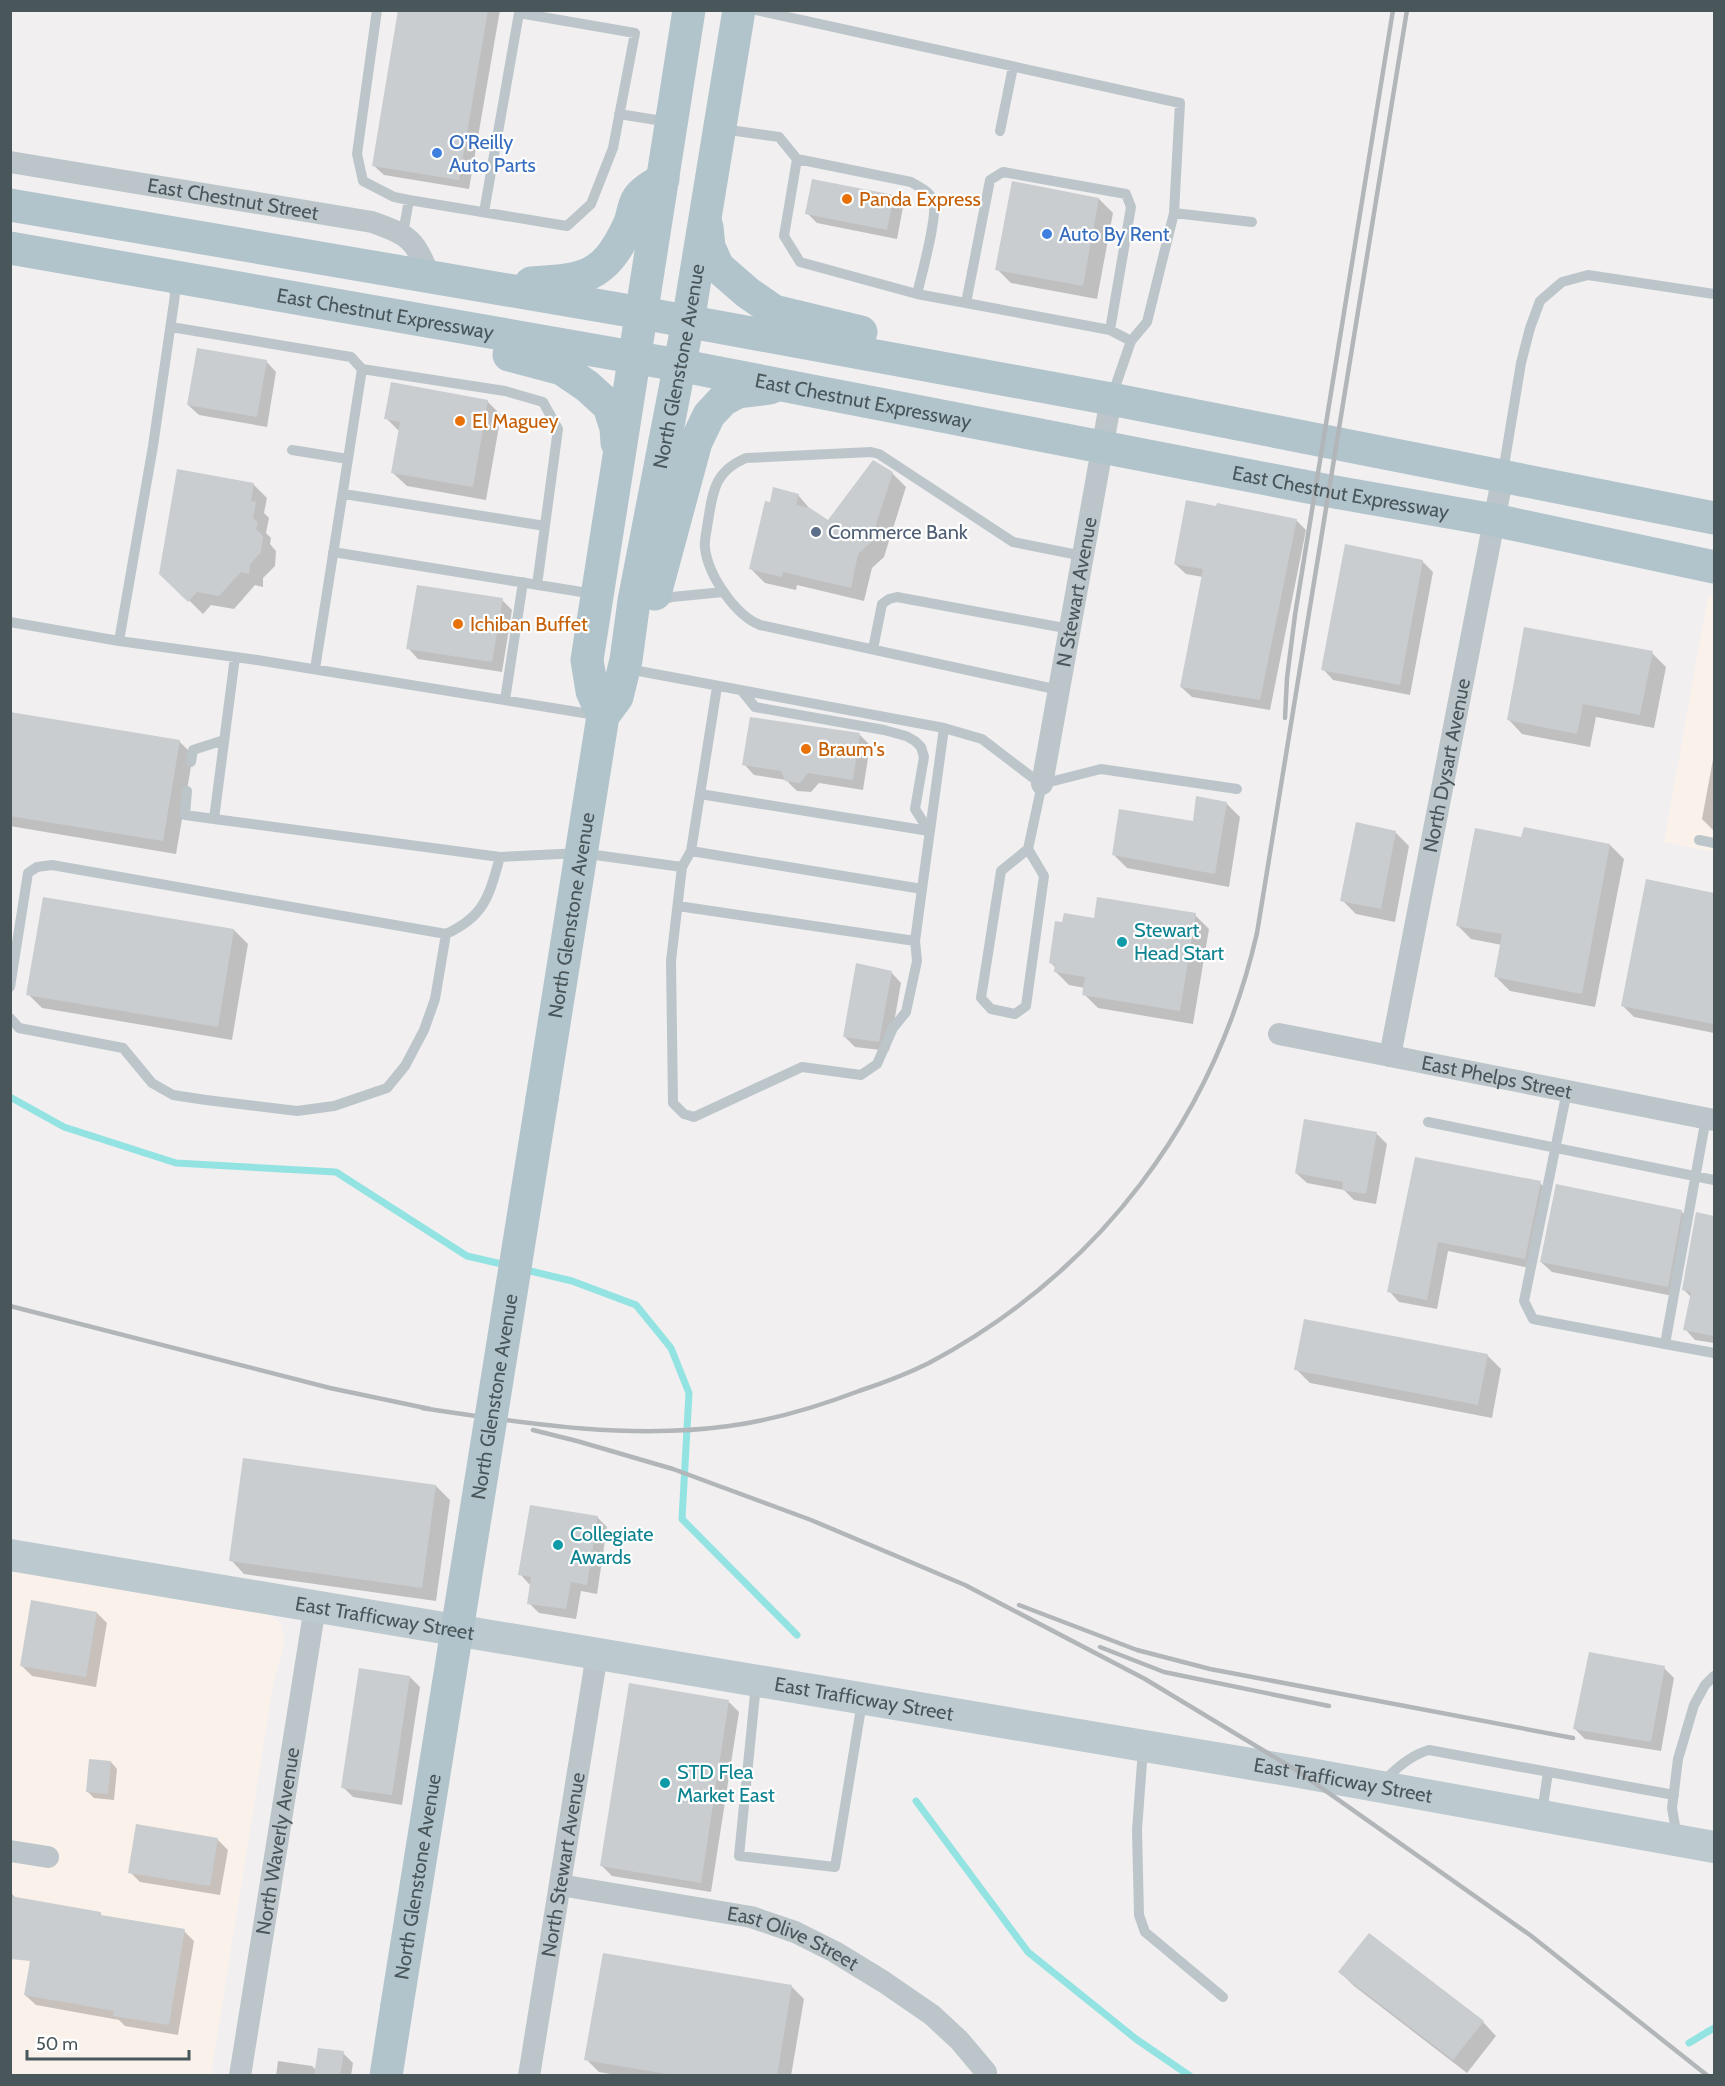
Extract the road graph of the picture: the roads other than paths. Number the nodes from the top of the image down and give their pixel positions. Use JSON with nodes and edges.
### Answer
{"nodes":[{"id":1,"x":377,"y":10,"type":"edge"},
{"id":2,"x":689,"y":10,"type":"edge"},
{"id":3,"x":738,"y":10,"type":"edge"},
{"id":4,"x":756,"y":10,"type":"edge"},
{"id":5,"x":551,"y":14,"type":"edge"},
{"id":6,"x":1013,"y":67,"type":"junction"},
{"id":7,"x":619,"y":114,"type":"junction"},
{"id":8,"x":671,"y":122,"type":"junction"},
{"id":9,"x":720,"y":129,"type":"junction"},
{"id":10,"x":1000,"y":131,"type":"dead end"},
{"id":11,"x":797,"y":159,"type":"junction"},
{"id":12,"x":10,"y":162,"type":"edge"},
{"id":13,"x":663,"y":179,"type":"junction"},
{"id":14,"x":409,"y":200,"type":"junction"},
{"id":15,"x":10,"y":205,"type":"edge"},
{"id":16,"x":484,"y":212,"type":"junction"},
{"id":17,"x":706,"y":213,"type":"junction"},
{"id":18,"x":1174,"y":213,"type":"junction"},
{"id":19,"x":1252,"y":222,"type":"dead end"},
{"id":20,"x":403,"y":233,"type":"junction"},
{"id":21,"x":10,"y":248,"type":"edge"},
{"id":22,"x":167,"y":276,"type":"junction"},
{"id":23,"x":430,"y":277,"type":"junction"},
{"id":24,"x":478,"y":285,"type":"junction"},
{"id":25,"x":917,"y":294,"type":"junction"},
{"id":26,"x":1714,"y":294,"type":"edge"},
{"id":27,"x":966,"y":303,"type":"junction"},
{"id":28,"x":642,"y":313,"type":"junction"},
{"id":29,"x":687,"y":322,"type":"junction"},
{"id":30,"x":171,"y":327,"type":"junction"},
{"id":31,"x":1110,"y":330,"type":"junction"},
{"id":32,"x":1131,"y":340,"type":"junction"},
{"id":33,"x":635,"y":357,"type":"junction"},
{"id":34,"x":678,"y":365,"type":"junction"},
{"id":35,"x":362,"y":369,"type":"junction"},
{"id":36,"x":787,"y":386,"type":"junction"},
{"id":37,"x":1111,"y":399,"type":"junction"},
{"id":38,"x":1102,"y":447,"type":"junction"},
{"id":39,"x":292,"y":450,"type":"dead end"},
{"id":40,"x":348,"y":459,"type":"junction"},
{"id":41,"x":618,"y":465,"type":"junction"},
{"id":42,"x":1503,"y":475,"type":"junction"},
{"id":43,"x":344,"y":494,"type":"junction"},
{"id":44,"x":1714,"y":518,"type":"edge"},
{"id":45,"x":1494,"y":520,"type":"junction"},
{"id":46,"x":545,"y":525,"type":"junction"},
{"id":47,"x":333,"y":552,"type":"junction"},
{"id":48,"x":1083,"y":556,"type":"junction"},
{"id":49,"x":1714,"y":567,"type":"edge"},
{"id":50,"x":523,"y":582,"type":"junction"},
{"id":51,"x":537,"y":585,"type":"junction"},
{"id":52,"x":723,"y":591,"type":"junction"},
{"id":53,"x":598,"y":594,"type":"junction"},
{"id":54,"x":644,"y":602,"type":"junction"},
{"id":55,"x":10,"y":622,"type":"edge"},
{"id":56,"x":1070,"y":629,"type":"junction"},
{"id":57,"x":119,"y":641,"type":"junction"},
{"id":58,"x":873,"y":649,"type":"junction"},
{"id":59,"x":235,"y":657,"type":"junction"},
{"id":60,"x":625,"y":664,"type":"junction"},
{"id":61,"x":315,"y":669,"type":"junction"},
{"id":62,"x":717,"y":687,"type":"junction"},
{"id":63,"x":1059,"y":690,"type":"junction"},
{"id":64,"x":742,"y":691,"type":"junction"},
{"id":65,"x":505,"y":700,"type":"junction"},
{"id":66,"x":603,"y":716,"type":"junction"},
{"id":67,"x":944,"y":728,"type":"junction"},
{"id":68,"x":224,"y":740,"type":"junction"},
{"id":69,"x":191,"y":762,"type":"dead end"},
{"id":70,"x":1042,"y":784,"type":"junction"},
{"id":71,"x":1237,"y":789,"type":"dead end"},
{"id":72,"x":188,"y":791,"type":"dead end"},
{"id":73,"x":700,"y":794,"type":"junction"},
{"id":74,"x":214,"y":819,"type":"junction"},
{"id":75,"x":929,"y":831,"type":"junction"},
{"id":76,"x":1699,"y":840,"type":"dead end"},
{"id":77,"x":1714,"y":843,"type":"edge"},
{"id":78,"x":1028,"y":849,"type":"junction"},
{"id":79,"x":691,"y":851,"type":"junction"},
{"id":80,"x":581,"y":853,"type":"junction"},
{"id":81,"x":500,"y":857,"type":"junction"},
{"id":82,"x":682,"y":867,"type":"junction"},
{"id":83,"x":922,"y":889,"type":"junction"},
{"id":84,"x":678,"y":906,"type":"junction"},
{"id":85,"x":446,"y":934,"type":"junction"},
{"id":86,"x":915,"y":941,"type":"junction"},
{"id":87,"x":10,"y":987,"type":"edge"},
{"id":88,"x":10,"y":1018,"type":"edge"},
{"id":89,"x":1280,"y":1035,"type":"dead end"},
{"id":90,"x":1390,"y":1056,"type":"junction"},
{"id":91,"x":1567,"y":1091,"type":"junction"},
{"id":92,"x":1710,"y":1119,"type":"edge"},
{"id":93,"x":1428,"y":1122,"type":"dead end"},
{"id":94,"x":1555,"y":1148,"type":"junction"},
{"id":95,"x":1696,"y":1177,"type":"junction"},
{"id":96,"x":1714,"y":1180,"type":"edge"},
{"id":97,"x":1665,"y":1344,"type":"junction"},
{"id":98,"x":1714,"y":1353,"type":"edge"},
{"id":99,"x":10,"y":1555,"type":"edge"},
{"id":100,"x":315,"y":1607,"type":"junction"},
{"id":101,"x":597,"y":1654,"type":"junction"},
{"id":102,"x":1714,"y":1676,"type":"edge"},
{"id":103,"x":756,"y":1681,"type":"junction"},
{"id":104,"x":862,"y":1699,"type":"junction"},
{"id":105,"x":1143,"y":1746,"type":"junction"},
{"id":106,"x":1548,"y":1772,"type":"junction"},
{"id":107,"x":1379,"y":1786,"type":"junction"},
{"id":108,"x":1674,"y":1795,"type":"junction"},
{"id":109,"x":1542,"y":1815,"type":"junction"},
{"id":110,"x":1678,"y":1840,"type":"junction"},
{"id":111,"x":1714,"y":1847,"type":"edge"},
{"id":112,"x":10,"y":1851,"type":"edge"},
{"id":113,"x":48,"y":1857,"type":"dead end"},
{"id":114,"x":560,"y":1885,"type":"junction"},
{"id":115,"x":1223,"y":1997,"type":"dead end"},
{"id":116,"x":986,"y":2072,"type":"dead end"},
{"id":117,"x":240,"y":2076,"type":"edge"},
{"id":118,"x":386,"y":2076,"type":"edge"},
{"id":119,"x":529,"y":2076,"type":"edge"}],
"edges":[{"from":1,"to":14,"type":"lane"},
{"from":2,"to":8,"type":"main road","name":"North Glenstone Avenue"},
{"from":3,"to":9,"type":"main road","name":"North Glenstone Avenue"},
{"from":4,"to":6,"type":"lane"},
{"from":5,"to":7,"type":"lane"},
{"from":5,"to":16,"type":"lane"},
{"from":6,"to":10,"type":"lane"},
{"from":6,"to":18,"type":"lane"},
{"from":7,"to":8,"type":"lane"},
{"from":7,"to":16,"type":"lane"},
{"from":8,"to":13,"type":"main road","name":"North Glenstone Avenue"},
{"from":9,"to":11,"type":"lane"},
{"from":9,"to":17,"type":"main road","name":"North Glenstone Avenue"},
{"from":11,"to":25,"type":"lane"},
{"from":11,"to":25,"type":"lane"},
{"from":12,"to":20,"type":"street","name":"East Chestnut Street"},
{"from":13,"to":24,"type":"main road"},
{"from":13,"to":28,"type":"main road","name":"North Glenstone Avenue"},
{"from":14,"to":16,"type":"lane"},
{"from":14,"to":20,"type":"lane"},
{"from":15,"to":23,"type":"main road"},
{"from":17,"to":29,"type":"main road","name":"North Glenstone Avenue"},
{"from":17,"to":37,"type":"main road"},
{"from":18,"to":19,"type":"lane"},
{"from":18,"to":32,"type":"lane"},
{"from":20,"to":23,"type":"street"},
{"from":21,"to":22,"type":"main road","name":"East Chestnut Expressway"},
{"from":22,"to":30,"type":"lane"},
{"from":22,"to":33,"type":"main road","name":"East Chestnut Expressway"},
{"from":22,"to":41,"type":"main road"},
{"from":23,"to":24,"type":"main road"},
{"from":24,"to":28,"type":"main road"},
{"from":25,"to":27,"type":"lane"},
{"from":26,"to":42,"type":"lane"},
{"from":27,"to":31,"type":"lane"},
{"from":27,"to":31,"type":"lane"},
{"from":28,"to":29,"type":"main road"},
{"from":28,"to":33,"type":"main road","name":"North Glenstone Avenue"},
{"from":29,"to":34,"type":"main road","name":"North Glenstone Avenue"},
{"from":29,"to":37,"type":"main road"},
{"from":30,"to":35,"type":"lane"},
{"from":30,"to":57,"type":"lane"},
{"from":31,"to":32,"type":"lane"},
{"from":32,"to":37,"type":"lane"},
{"from":33,"to":34,"type":"main road","name":"East Chestnut Expressway"},
{"from":33,"to":41,"type":"main road","name":"North Glenstone Avenue"},
{"from":34,"to":36,"type":"main road","name":"East Chestnut Expressway"},
{"from":34,"to":54,"type":"main road","name":"North Glenstone Avenue"},
{"from":35,"to":40,"type":"lane"},
{"from":35,"to":46,"type":"lane"},
{"from":36,"to":38,"type":"main road","name":"East Chestnut Expressway"},
{"from":36,"to":54,"type":"main road"},
{"from":37,"to":38,"type":"street","name":"N Stewart Avenue"},
{"from":37,"to":42,"type":"main road"},
{"from":38,"to":45,"type":"main road","name":"East Chestnut Expressway"},
{"from":38,"to":48,"type":"street","name":"N Stewart Avenue"},
{"from":39,"to":40,"type":"lane"},
{"from":40,"to":43,"type":"lane"},
{"from":41,"to":53,"type":"main road","name":"North Glenstone Avenue"},
{"from":42,"to":44,"type":"main road"},
{"from":42,"to":45,"type":"street","name":"North Dysart Avenue"},
{"from":43,"to":46,"type":"lane"},
{"from":43,"to":47,"type":"lane"},
{"from":45,"to":49,"type":"main road","name":"East Chestnut Expressway"},
{"from":45,"to":90,"type":"street","name":"North Dysart Avenue"},
{"from":46,"to":51,"type":"lane"},
{"from":47,"to":50,"type":"lane"},
{"from":47,"to":61,"type":"lane"},
{"from":48,"to":52,"type":"lane"},
{"from":48,"to":56,"type":"street","name":"N Stewart Avenue"},
{"from":50,"to":51,"type":"lane"},
{"from":50,"to":65,"type":"lane"},
{"from":51,"to":53,"type":"lane"},
{"from":52,"to":54,"type":"lane"},
{"from":52,"to":58,"type":"lane"},
{"from":53,"to":66,"type":"main road","name":"North Glenstone Avenue"},
{"from":54,"to":60,"type":"main road","name":"North Glenstone Avenue"},
{"from":55,"to":57,"type":"lane"},
{"from":56,"to":58,"type":"lane"},
{"from":56,"to":63,"type":"street","name":"N Stewart Avenue"},
{"from":57,"to":59,"type":"lane"},
{"from":58,"to":63,"type":"lane"},
{"from":59,"to":61,"type":"lane"},
{"from":59,"to":68,"type":"lane"},
{"from":60,"to":62,"type":"lane"},
{"from":60,"to":66,"type":"main road","name":"North Glenstone Avenue"},
{"from":61,"to":65,"type":"lane"},
{"from":62,"to":64,"type":"lane"},
{"from":62,"to":73,"type":"lane"},
{"from":63,"to":70,"type":"street","name":"N Stewart Avenue"},
{"from":64,"to":67,"type":"lane"},
{"from":64,"to":75,"type":"lane"},
{"from":65,"to":66,"type":"lane"},
{"from":66,"to":80,"type":"main road","name":"North Glenstone Avenue"},
{"from":67,"to":70,"type":"lane"},
{"from":67,"to":75,"type":"lane"},
{"from":68,"to":69,"type":"lane"},
{"from":68,"to":74,"type":"lane"},
{"from":70,"to":71,"type":"lane"},
{"from":70,"to":78,"type":"lane"},
{"from":72,"to":74,"type":"lane"},
{"from":73,"to":75,"type":"lane"},
{"from":73,"to":79,"type":"lane"},
{"from":74,"to":81,"type":"lane"},
{"from":75,"to":83,"type":"lane"},
{"from":76,"to":77,"type":"lane"},
{"from":78,"to":78,"type":"lane"},
{"from":79,"to":82,"type":"lane"},
{"from":79,"to":83,"type":"lane"},
{"from":80,"to":81,"type":"lane"},
{"from":80,"to":82,"type":"lane"},
{"from":80,"to":118,"type":"main road","name":"North Glenstone Avenue","bridge":true},
{"from":81,"to":85,"type":"lane"},
{"from":82,"to":84,"type":"lane"},
{"from":83,"to":86,"type":"lane"},
{"from":84,"to":86,"type":"lane"},
{"from":84,"to":86,"type":"lane"},
{"from":85,"to":87,"type":"lane"},
{"from":85,"to":88,"type":"lane"},
{"from":89,"to":90,"type":"street","name":"East Phelps Street"},
{"from":90,"to":91,"type":"street","name":"East Phelps Street"},
{"from":91,"to":92,"type":"street","name":"East Phelps Street"},
{"from":91,"to":94,"type":"lane"},
{"from":92,"to":95,"type":"lane"},
{"from":93,"to":94,"type":"lane"},
{"from":94,"to":95,"type":"lane"},
{"from":94,"to":97,"type":"lane"},
{"from":95,"to":96,"type":"lane"},
{"from":95,"to":97,"type":"lane"},
{"from":97,"to":98,"type":"lane"},
{"from":99,"to":100,"type":"main road","name":"East Trafficway Street"},
{"from":100,"to":101,"type":"main road","name":"East Trafficway Street"},
{"from":100,"to":117,"type":"street","name":"North Waverly Avenue"},
{"from":101,"to":103,"type":"main road","name":"East Trafficway Street"},
{"from":101,"to":114,"type":"street","name":"North Stewart Avenue"},
{"from":102,"to":108,"type":"lane"},
{"from":103,"to":104,"type":"main road","name":"East Trafficway Street"},
{"from":103,"to":104,"type":"lane"},
{"from":104,"to":105,"type":"main road","name":"East Trafficway Street"},
{"from":105,"to":107,"type":"main road","name":"East Trafficway Street"},
{"from":105,"to":115,"type":"lane"},
{"from":106,"to":107,"type":"lane"},
{"from":106,"to":108,"type":"lane"},
{"from":106,"to":109,"type":"lane"},
{"from":107,"to":109,"type":"main road","name":"East Trafficway Street"},
{"from":108,"to":110,"type":"lane"},
{"from":109,"to":110,"type":"main road","name":"East Trafficway Street"},
{"from":110,"to":111,"type":"main road","name":"East Trafficway Street"},
{"from":112,"to":113,"type":"street"},
{"from":114,"to":116,"type":"street","name":"East Olive Street"},
{"from":114,"to":119,"type":"street","name":"North Stewart Avenue"}]}
